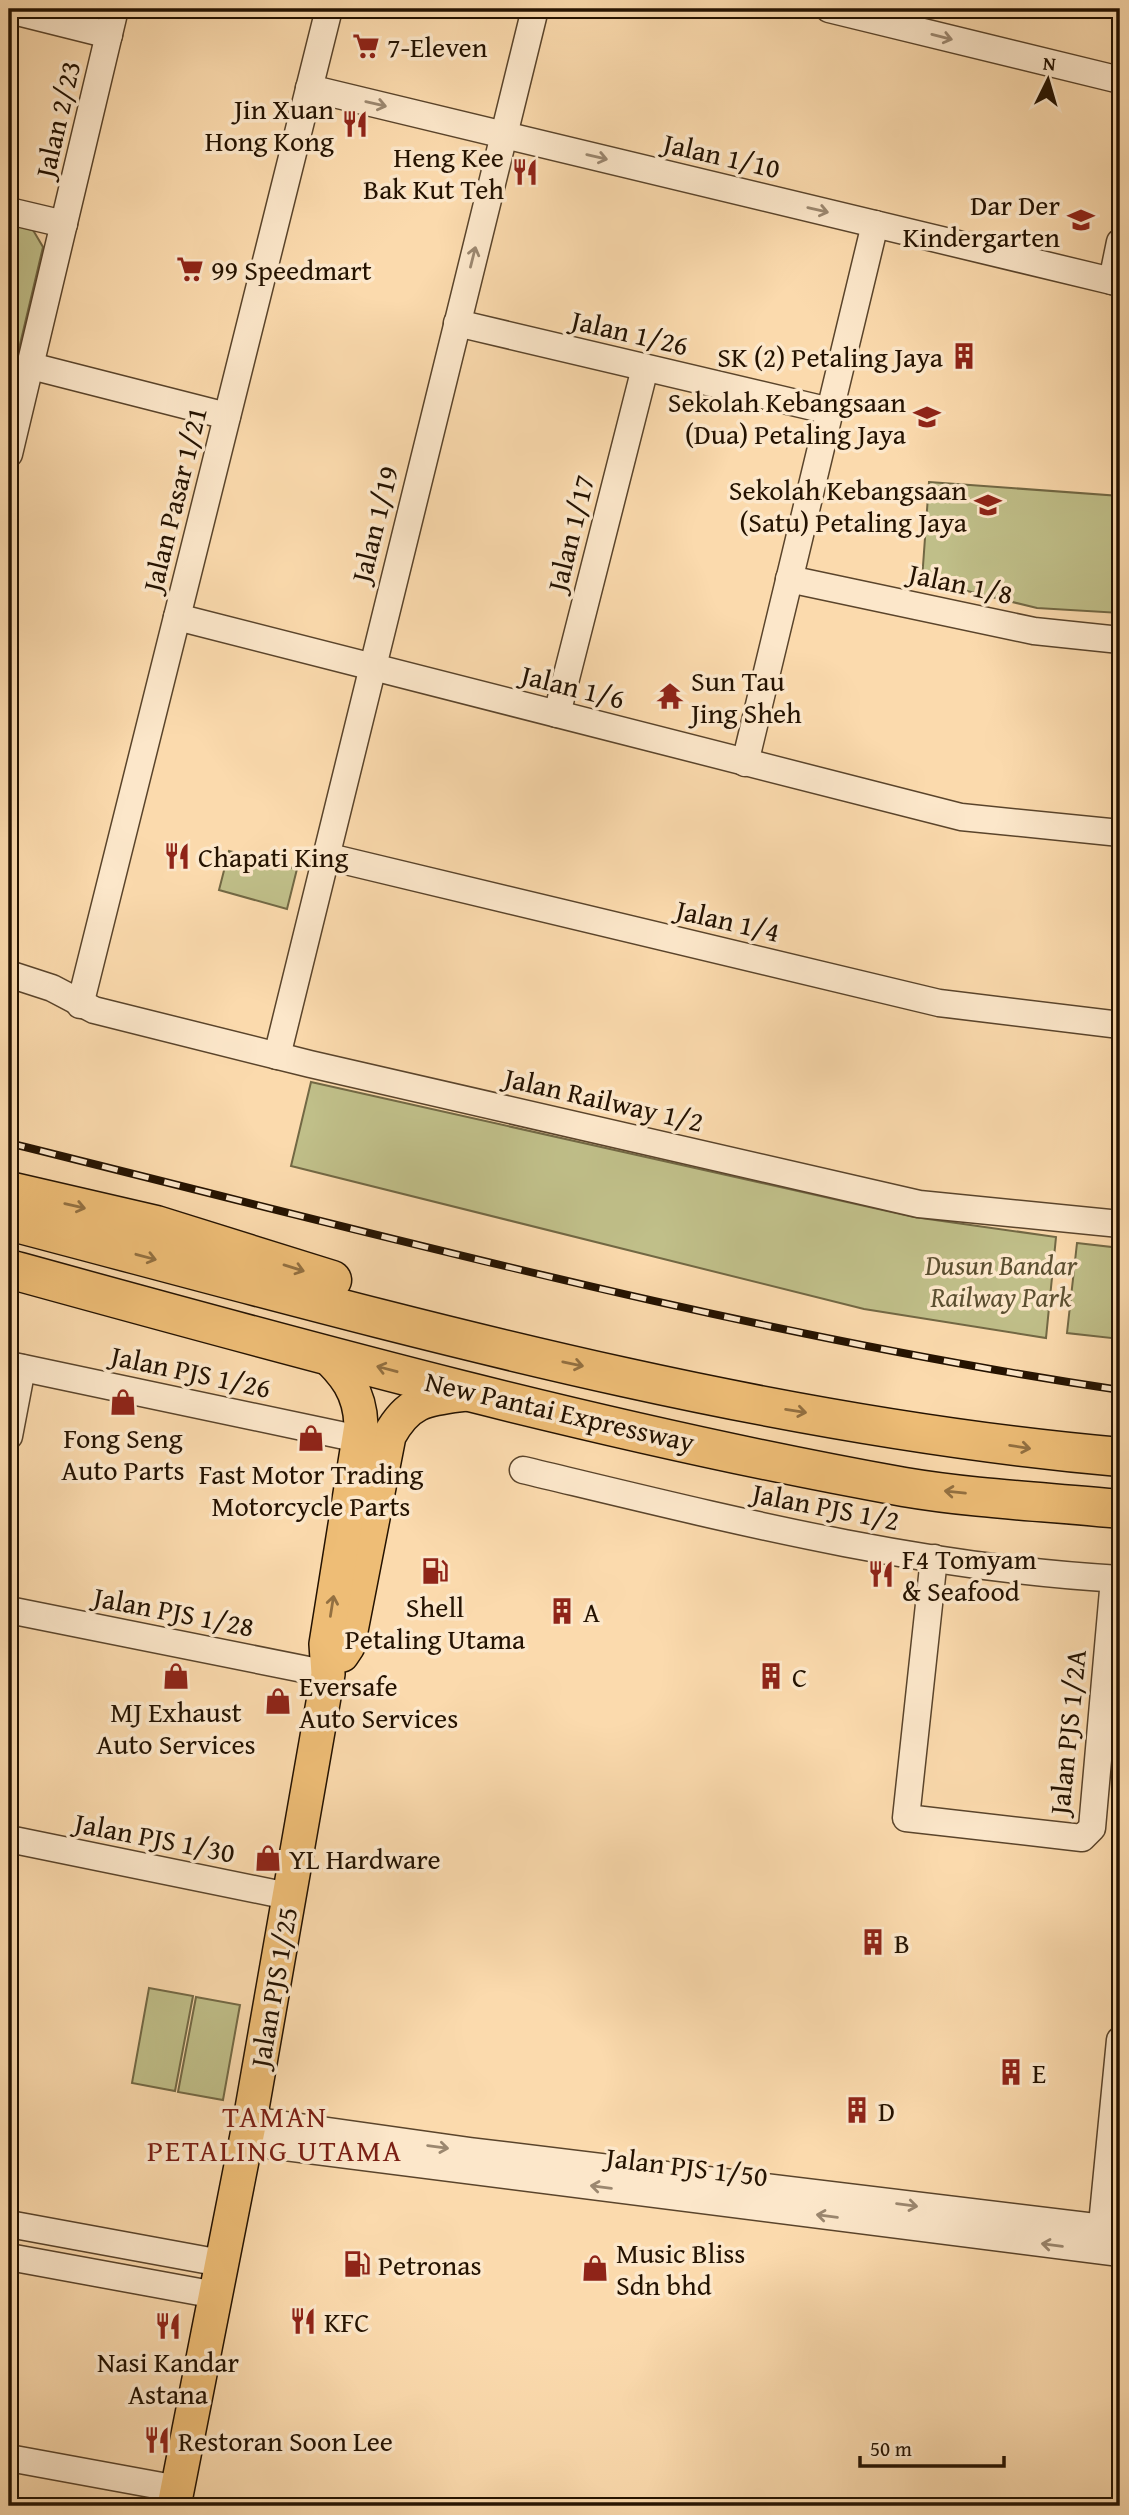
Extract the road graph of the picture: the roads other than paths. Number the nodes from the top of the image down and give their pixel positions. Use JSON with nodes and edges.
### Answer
{"nodes":[{"id":1,"x":115,"y":9,"type":"edge"},
{"id":2,"x":329,"y":9,"type":"edge"},
{"id":3,"x":535,"y":9,"type":"edge"},
{"id":4,"x":829,"y":9,"type":"edge"},
{"id":5,"x":9,"y":10,"type":"edge"},
{"id":6,"x":906,"y":18,"type":"edge"},
{"id":7,"x":109,"y":35,"type":"junction"},
{"id":8,"x":1120,"y":80,"type":"edge"},
{"id":9,"x":309,"y":88,"type":"junction"},
{"id":10,"x":504,"y":135,"type":"junction"},
{"id":11,"x":9,"y":211,"type":"edge"},
{"id":12,"x":64,"y":224,"type":"junction"},
{"id":13,"x":875,"y":224,"type":"junction"},
{"id":14,"x":1120,"y":242,"type":"edge"},
{"id":15,"x":1116,"y":282,"type":"edge"},
{"id":16,"x":457,"y":323,"type":"junction"},
{"id":17,"x":31,"y":366,"type":"junction"},
{"id":18,"x":645,"y":368,"type":"junction"},
{"id":19,"x":830,"y":411,"type":"junction"},
{"id":20,"x":227,"y":416,"type":"junction"},
{"id":21,"x":9,"y":454,"type":"edge"},
{"id":22,"x":789,"y":579,"type":"junction"},
{"id":23,"x":177,"y":617,"type":"junction"},
{"id":24,"x":1120,"y":640,"type":"edge"},
{"id":25,"x":372,"y":667,"type":"junction"},
{"id":26,"x":557,"y":715,"type":"junction"},
{"id":27,"x":746,"y":763,"type":"junction"},
{"id":28,"x":1120,"y":833,"type":"edge"},
{"id":29,"x":324,"y":856,"type":"junction"},
{"id":30,"x":9,"y":974,"type":"edge"},
{"id":31,"x":80,"y":1004,"type":"junction"},
{"id":32,"x":1120,"y":1026,"type":"edge"},
{"id":33,"x":276,"y":1056,"type":"junction"},
{"id":34,"x":9,"y":1191,"type":"edge"},
{"id":35,"x":9,"y":1221,"type":"edge"},
{"id":36,"x":1120,"y":1224,"type":"edge"},
{"id":37,"x":9,"y":1269,"type":"edge"},
{"id":38,"x":9,"y":1281,"type":"edge"},
{"id":39,"x":58,"y":1282,"type":"junction"},
{"id":40,"x":507,"y":1349,"type":"junction"},
{"id":41,"x":321,"y":1352,"type":"junction"},
{"id":42,"x":16,"y":1366,"type":"edge"},
{"id":43,"x":477,"y":1393,"type":"junction"},
{"id":44,"x":9,"y":1436,"type":"edge"},
{"id":45,"x":359,"y":1439,"type":"junction"},
{"id":46,"x":1120,"y":1457,"type":"edge"},
{"id":47,"x":523,"y":1470,"type":"dead end"},
{"id":48,"x":1120,"y":1509,"type":"edge"},
{"id":49,"x":934,"y":1558,"type":"junction"},
{"id":50,"x":1117,"y":1579,"type":"edge"},
{"id":51,"x":9,"y":1610,"type":"edge"},
{"id":52,"x":328,"y":1674,"type":"junction"},
{"id":53,"x":9,"y":1839,"type":"edge"},
{"id":54,"x":288,"y":1896,"type":"junction"},
{"id":55,"x":1120,"y":2040,"type":"edge"},
{"id":56,"x":247,"y":2131,"type":"junction"},
{"id":57,"x":1112,"y":2190,"type":"edge"},
{"id":58,"x":9,"y":2224,"type":"edge"},
{"id":59,"x":1110,"y":2241,"type":"edge"},
{"id":60,"x":9,"y":2257,"type":"edge"},
{"id":61,"x":218,"y":2279,"type":"junction"},
{"id":62,"x":9,"y":2458,"type":"edge"},
{"id":63,"x":176,"y":2498,"type":"edge"}],
"edges":[{"from":1,"to":7,"type":"street","name":"Jalan 2/23"},
{"from":2,"to":9,"type":"street","name":"Jalan Pasar 1/21"},
{"from":3,"to":10,"type":"street","name":"Jalan 1/19"},
{"from":4,"to":6,"type":"street"},
{"from":5,"to":7,"type":"street"},
{"from":6,"to":8,"type":"street","one_way":true},
{"from":7,"to":12,"type":"street","name":"Jalan 2/23"},
{"from":9,"to":10,"type":"street","name":"Jalan 1/10","one_way":true},
{"from":9,"to":20,"type":"street","name":"Jalan Pasar 1/21"},
{"from":10,"to":13,"type":"street","name":"Jalan 1/10","one_way":true},
{"from":16,"to":10,"type":"street","name":"Jalan 1/19","one_way":true},
{"from":11,"to":12,"type":"street"},
{"from":12,"to":17,"type":"street","name":"Jalan 2/23"},
{"from":13,"to":15,"type":"street","name":"Jalan 1/10"},
{"from":13,"to":19,"type":"street"},
{"from":14,"to":15,"type":"street"},
{"from":16,"to":18,"type":"street","name":"Jalan 1/26"},
{"from":16,"to":25,"type":"street","name":"Jalan 1/19"},
{"from":17,"to":20,"type":"street"},
{"from":17,"to":21,"type":"street","name":"Jalan 2/23"},
{"from":18,"to":19,"type":"street","name":"Jalan 1/26"},
{"from":18,"to":26,"type":"street","name":"Jalan 1/17"},
{"from":19,"to":22,"type":"street"},
{"from":20,"to":23,"type":"street","name":"Jalan Pasar 1/21"},
{"from":22,"to":24,"type":"street","name":"Jalan 1/8"},
{"from":22,"to":27,"type":"street"},
{"from":23,"to":25,"type":"street","name":"Jalan 1/6"},
{"from":23,"to":31,"type":"street","name":"Jalan Pasar 1/21"},
{"from":25,"to":26,"type":"street","name":"Jalan 1/6"},
{"from":25,"to":29,"type":"street","name":"Jalan 1/19"},
{"from":26,"to":27,"type":"street","name":"Jalan 1/6"},
{"from":27,"to":28,"type":"street","name":"Jalan 1/6"},
{"from":29,"to":32,"type":"street","name":"Jalan 1/4"},
{"from":29,"to":33,"type":"street","name":"Jalan 1/19"},
{"from":30,"to":31,"type":"street","name":"Jalan Railway 1/2"},
{"from":31,"to":33,"type":"street","name":"Jalan Railway 1/2"},
{"from":33,"to":36,"type":"street","name":"Jalan Railway 1/2"},
{"from":34,"to":40,"type":"highway","one_way":true},
{"from":35,"to":40,"type":"highway","name":"New Pantai Expressway","one_way":true},
{"from":37,"to":39,"type":"highway","name":"New Pantai Expressway"},
{"from":38,"to":39,"type":"highway"},
{"from":39,"to":41,"type":"highway","name":"New Pantai Expressway"},
{"from":40,"to":46,"type":"highway","name":"New Pantai Expressway","one_way":true},
{"from":43,"to":41,"type":"highway","name":"New Pantai Expressway","one_way":true},
{"from":41,"to":45,"type":"main road","name":"Jalan PJS 1/25"},
{"from":42,"to":44,"type":"street"},
{"from":42,"to":45,"type":"street","name":"Jalan PJS 1/26"},
{"from":48,"to":43,"type":"highway","name":"New Pantai Expressway","one_way":true},
{"from":43,"to":52,"type":"main road","name":"Jalan PJS 1/25"},
{"from":52,"to":45,"type":"main road","name":"Jalan PJS 1/25","one_way":true},
{"from":47,"to":49,"type":"street","name":"Jalan PJS 1/2"},
{"from":49,"to":50,"type":"street","name":"Jalan PJS 1/2"},
{"from":49,"to":50,"type":"street","name":"Jalan PJS 1/2A"},
{"from":51,"to":52,"type":"street","name":"Jalan PJS 1/28"},
{"from":52,"to":54,"type":"main road","name":"Jalan PJS 1/25"},
{"from":53,"to":54,"type":"street","name":"Jalan PJS 1/30"},
{"from":54,"to":56,"type":"main road","name":"Jalan PJS 1/25"},
{"from":55,"to":57,"type":"street"},
{"from":56,"to":59,"type":"street","name":"Jalan PJS 1/50"},
{"from":56,"to":61,"type":"main road","name":"Jalan PJS 1/25"},
{"from":57,"to":59,"type":"street"},
{"from":58,"to":61,"type":"street"},
{"from":60,"to":61,"type":"street"},
{"from":61,"to":63,"type":"main road","name":"Jalan PJS 1/25"},
{"from":62,"to":63,"type":"street"}]}
